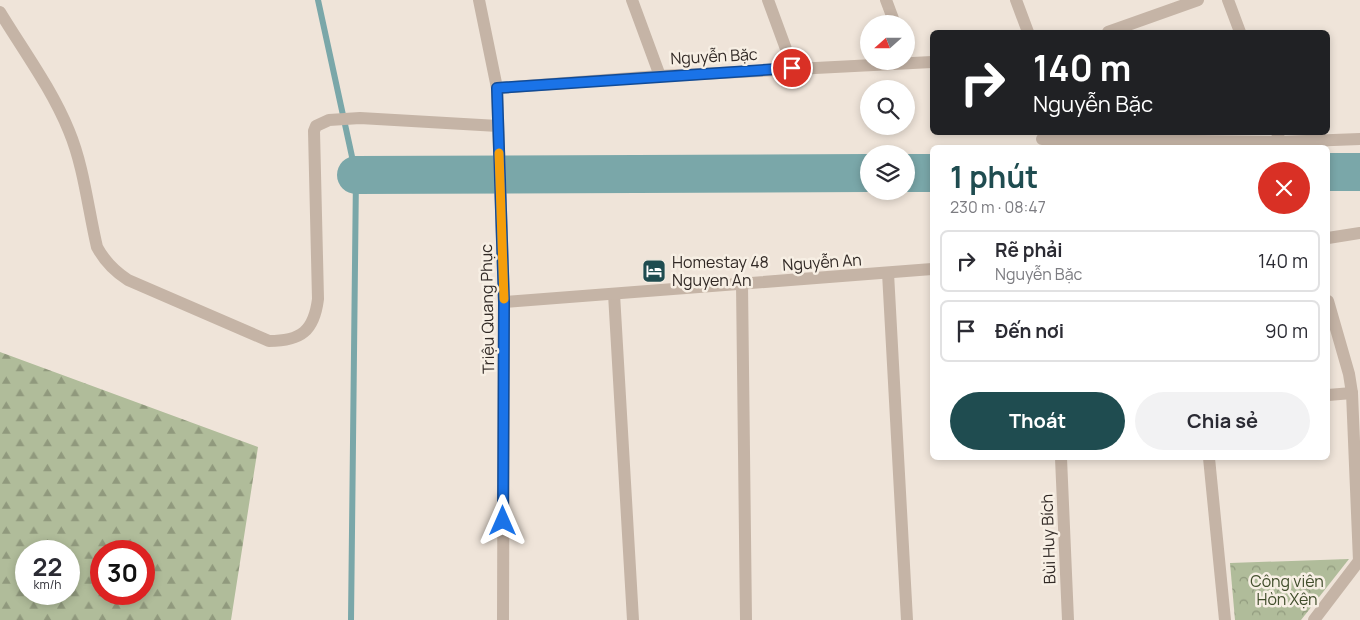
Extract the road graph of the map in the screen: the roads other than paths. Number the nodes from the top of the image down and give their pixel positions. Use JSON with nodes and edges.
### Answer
{"nodes":[{"id":1,"x":479,"y":0,"type":"edge"},
{"id":2,"x":632,"y":0,"type":"edge"},
{"id":3,"x":768,"y":0,"type":"edge"},
{"id":4,"x":886,"y":0,"type":"edge"},
{"id":5,"x":1016,"y":0,"type":"edge"},
{"id":6,"x":1198,"y":0,"type":"edge"},
{"id":7,"x":1228,"y":0,"type":"edge"},
{"id":8,"x":0,"y":12,"type":"edge"},
{"id":9,"x":892,"y":15,"type":"edge"},
{"id":10,"x":1027,"y":30,"type":"edge"},
{"id":11,"x":1114,"y":30,"type":"edge"},
{"id":12,"x":1239,"y":30,"type":"edge"},
{"id":13,"x":915,"y":60,"type":"edge"},
{"id":14,"x":930,"y":62,"type":"edge"},
{"id":15,"x":860,"y":63,"type":"edge"},
{"id":16,"x":792,"y":68,"type":"junction"},
{"id":17,"x":660,"y":76,"type":"junction"},
{"id":18,"x":497,"y":88,"type":"junction"},
{"id":19,"x":498,"y":126,"type":"junction"},
{"id":20,"x":1278,"y":137,"type":"edge"},
{"id":21,"x":1360,"y":139,"type":"edge"},
{"id":22,"x":1042,"y":140,"type":"edge"},
{"id":23,"x":1360,"y":233,"type":"edge"},
{"id":24,"x":1330,"y":238,"type":"edge"},
{"id":25,"x":930,"y":270,"type":"edge"},
{"id":26,"x":888,"y":273,"type":"junction"},
{"id":27,"x":742,"y":284,"type":"junction"},
{"id":28,"x":614,"y":294,"type":"junction"},
{"id":29,"x":504,"y":302,"type":"junction"},
{"id":30,"x":1330,"y":308,"type":"edge"},
{"id":31,"x":1352,"y":394,"type":"junction"},
{"id":32,"x":1330,"y":395,"type":"edge"},
{"id":33,"x":1061,"y":460,"type":"edge"},
{"id":34,"x":1209,"y":460,"type":"edge"},
{"id":35,"x":1360,"y":561,"type":"edge"},
{"id":36,"x":503,"y":620,"type":"edge"},
{"id":37,"x":634,"y":620,"type":"edge"},
{"id":38,"x":746,"y":620,"type":"edge"},
{"id":39,"x":906,"y":620,"type":"edge"},
{"id":40,"x":1068,"y":620,"type":"edge"},
{"id":41,"x":1225,"y":620,"type":"edge"},
{"id":42,"x":1314,"y":620,"type":"edge"}],
"edges":[{"from":1,"to":18,"type":"street","name":"Triệu Quang Phục"},
{"from":2,"to":17,"type":"street"},
{"from":3,"to":16,"type":"street"},
{"from":4,"to":9,"type":"street"},
{"from":5,"to":10,"type":"street"},
{"from":6,"to":11,"type":"street"},
{"from":7,"to":12,"type":"street"},
{"from":8,"to":19,"type":"street"},
{"from":13,"to":14,"type":"street","name":"Nguyễn Bặc"},
{"from":15,"to":16,"type":"street","name":"Nguyễn Bặc"},
{"from":16,"to":17,"type":"street","name":"Nguyễn Bặc"},
{"from":17,"to":18,"type":"street","name":"Nguyễn Bặc"},
{"from":18,"to":19,"type":"street","name":"Triệu Quang Phục"},
{"from":19,"to":29,"type":"street","name":"Triệu Quang Phục"},
{"from":20,"to":21,"type":"street"},
{"from":20,"to":22,"type":"street"},
{"from":23,"to":24,"type":"street"},
{"from":25,"to":26,"type":"street","name":"Nguyễn An"},
{"from":26,"to":27,"type":"street","name":"Nguyễn An"},
{"from":26,"to":39,"type":"street"},
{"from":27,"to":28,"type":"street","name":"Nguyễn An"},
{"from":27,"to":38,"type":"street"},
{"from":28,"to":29,"type":"street","name":"Nguyễn An"},
{"from":28,"to":37,"type":"street"},
{"from":29,"to":36,"type":"street","name":"Triệu Quang Phục"},
{"from":30,"to":31,"type":"street"},
{"from":31,"to":32,"type":"street"},
{"from":31,"to":35,"type":"street"},
{"from":33,"to":40,"type":"street","name":"Bùi Huy Bích"},
{"from":34,"to":41,"type":"street"},
{"from":35,"to":42,"type":"street"}]}
